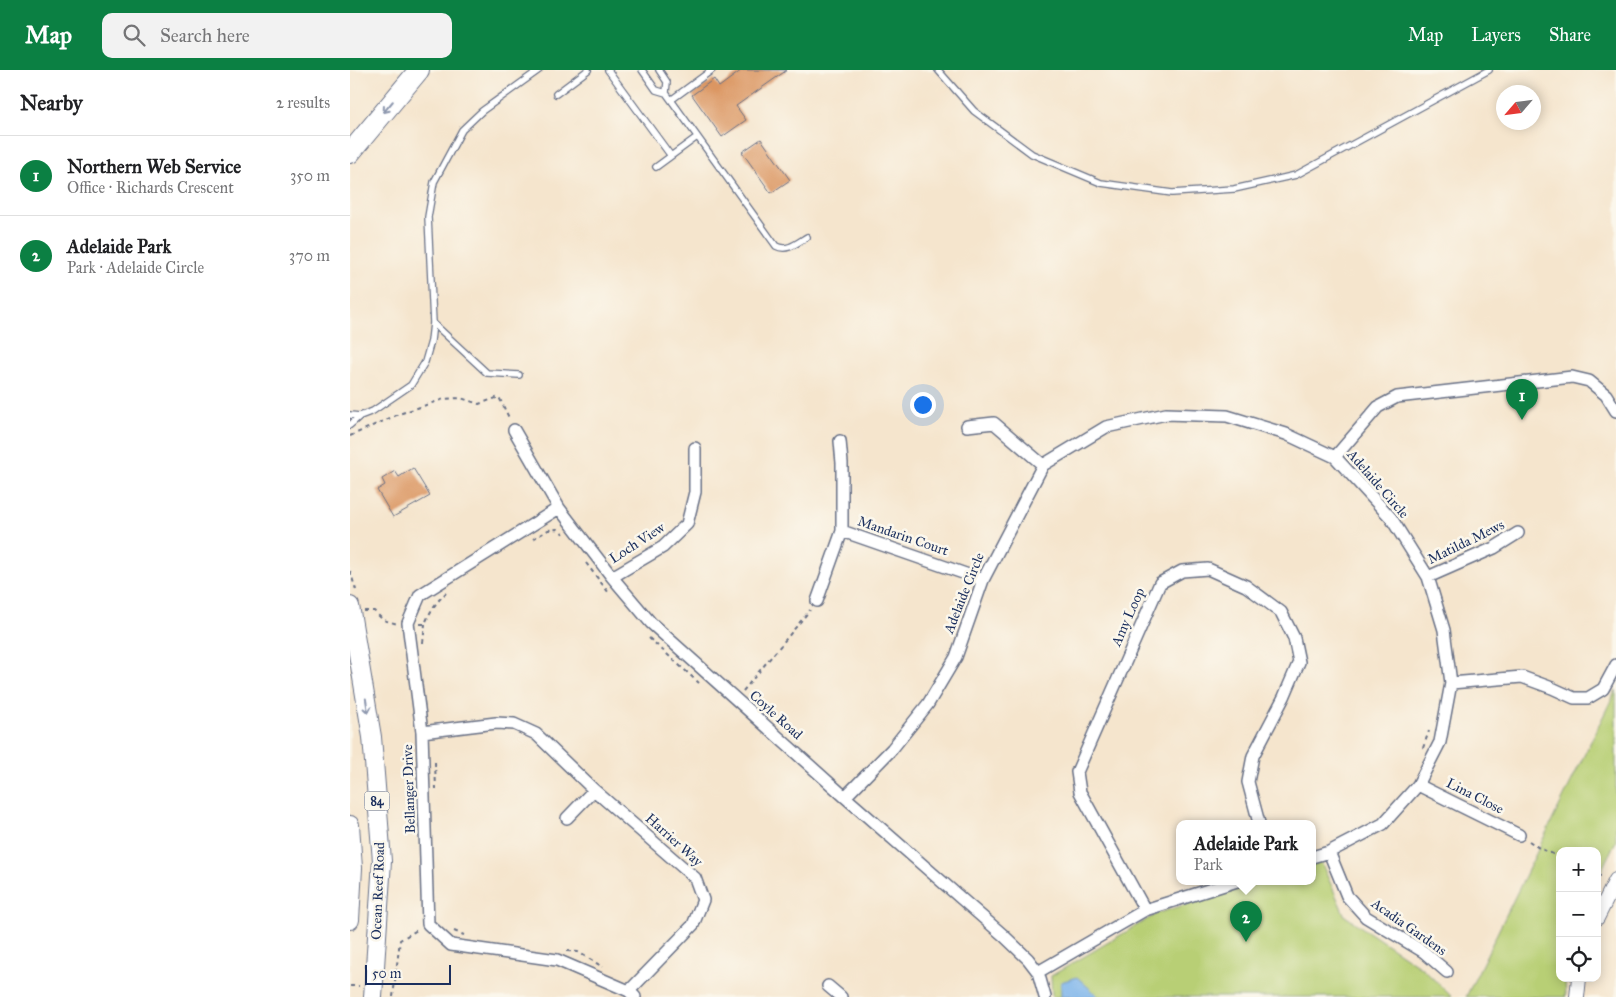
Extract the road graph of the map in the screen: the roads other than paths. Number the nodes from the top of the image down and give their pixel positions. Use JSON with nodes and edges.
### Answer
{"nodes":[{"id":1,"x":419,"y":70,"type":"edge"},
{"id":2,"x":539,"y":70,"type":"edge"},
{"id":3,"x":588,"y":70,"type":"edge"},
{"id":4,"x":608,"y":70,"type":"edge"},
{"id":5,"x":642,"y":70,"type":"edge"},
{"id":6,"x":659,"y":70,"type":"edge"},
{"id":7,"x":712,"y":70,"type":"edge"},
{"id":8,"x":938,"y":70,"type":"edge"},
{"id":9,"x":1489,"y":70,"type":"edge"},
{"id":10,"x":666,"y":93,"type":"junction"},
{"id":11,"x":556,"y":94,"type":"dead end"},
{"id":12,"x":671,"y":100,"type":"junction"},
{"id":13,"x":697,"y":137,"type":"junction"},
{"id":14,"x":350,"y":153,"type":"edge"},
{"id":15,"x":671,"y":156,"type":"junction"},
{"id":16,"x":656,"y":167,"type":"dead end"},
{"id":17,"x":807,"y":237,"type":"dead end"},
{"id":18,"x":433,"y":323,"type":"junction"},
{"id":19,"x":519,"y":375,"type":"dead end"},
{"id":20,"x":1616,"y":411,"type":"edge"},
{"id":21,"x":350,"y":415,"type":"edge"},
{"id":22,"x":360,"y":416,"type":"junction"},
{"id":23,"x":350,"y":425,"type":"edge"},
{"id":24,"x":967,"y":426,"type":"dead end"},
{"id":25,"x":514,"y":430,"type":"road end"},
{"id":26,"x":840,"y":441,"type":"dead end"},
{"id":27,"x":695,"y":448,"type":"dead end"},
{"id":28,"x":1335,"y":457,"type":"junction"},
{"id":29,"x":1042,"y":465,"type":"junction"},
{"id":30,"x":559,"y":508,"type":"junction"},
{"id":31,"x":842,"y":531,"type":"junction"},
{"id":32,"x":1518,"y":533,"type":"dead end"},
{"id":33,"x":612,"y":577,"type":"junction"},
{"id":34,"x":1428,"y":578,"type":"junction"},
{"id":35,"x":983,"y":580,"type":"junction"},
{"id":36,"x":817,"y":601,"type":"road end"},
{"id":37,"x":357,"y":604,"type":"edge"},
{"id":38,"x":1616,"y":665,"type":"edge"},
{"id":39,"x":1451,"y":683,"type":"junction"},
{"id":40,"x":422,"y":732,"type":"junction"},
{"id":41,"x":1418,"y":785,"type":"junction"},
{"id":42,"x":594,"y":790,"type":"junction"},
{"id":43,"x":845,"y":797,"type":"junction"},
{"id":44,"x":567,"y":818,"type":"dead end"},
{"id":45,"x":1258,"y":820,"type":"edge"},
{"id":46,"x":350,"y":825,"type":"edge"},
{"id":47,"x":1519,"y":835,"type":"road end"},
{"id":48,"x":1329,"y":852,"type":"junction"},
{"id":49,"x":1316,"y":856,"type":"edge"},
{"id":50,"x":1616,"y":880,"type":"edge"},
{"id":51,"x":1224,"y":885,"type":"edge"},
{"id":52,"x":1145,"y":910,"type":"junction"},
{"id":53,"x":1601,"y":910,"type":"edge"},
{"id":54,"x":350,"y":920,"type":"edge"},
{"id":55,"x":1038,"y":972,"type":"junction"},
{"id":56,"x":1447,"y":972,"type":"dead end"},
{"id":57,"x":1579,"y":982,"type":"edge"},
{"id":58,"x":828,"y":986,"type":"dead end"},
{"id":59,"x":632,"y":994,"type":"edge"},
{"id":60,"x":373,"y":997,"type":"edge"},
{"id":61,"x":841,"y":997,"type":"edge"},
{"id":62,"x":1045,"y":997,"type":"edge"},
{"id":63,"x":1577,"y":997,"type":"edge"}],
"edges":[{"from":1,"to":14,"type":"highway","one_way":true},
{"from":2,"to":18,"type":"lane"},
{"from":3,"to":11,"type":"lane"},
{"from":4,"to":15,"type":"lane"},
{"from":5,"to":10,"type":"lane"},
{"from":6,"to":10,"type":"lane"},
{"from":7,"to":12,"type":"lane"},
{"from":8,"to":9,"type":"lane"},
{"from":10,"to":12,"type":"lane"},
{"from":12,"to":13,"type":"lane"},
{"from":13,"to":15,"type":"lane"},
{"from":13,"to":17,"type":"lane"},
{"from":15,"to":16,"type":"lane"},
{"from":18,"to":19,"type":"lane"},
{"from":18,"to":22,"type":"lane"},
{"from":20,"to":28,"type":"street"},
{"from":21,"to":22,"type":"lane"},
{"from":22,"to":23,"type":"lane"},
{"from":24,"to":29,"type":"street"},
{"from":25,"to":30,"type":"street","name":"Coyle Road"},
{"from":26,"to":31,"type":"street","name":"Mandarin Court"},
{"from":27,"to":33,"type":"street","name":"Loch View"},
{"from":28,"to":29,"type":"street","name":"Adelaide Circle"},
{"from":28,"to":34,"type":"street","name":"Adelaide Circle"},
{"from":29,"to":35,"type":"street","name":"Adelaide Circle"},
{"from":30,"to":33,"type":"street","name":"Coyle Road"},
{"from":30,"to":40,"type":"street","name":"Bellanger Drive"},
{"from":31,"to":35,"type":"street","name":"Mandarin Court"},
{"from":31,"to":36,"type":"street","name":"Mandarin Court"},
{"from":32,"to":34,"type":"street","name":"Matilda Mews"},
{"from":33,"to":43,"type":"street","name":"Coyle Road"},
{"from":34,"to":39,"type":"street","name":"Adelaide Circle"},
{"from":35,"to":43,"type":"street","name":"Adelaide Circle"},
{"from":37,"to":60,"type":"main road","name":"Ocean Reef Road","number":"84","one_way":true},
{"from":38,"to":39,"type":"street"},
{"from":39,"to":41,"type":"street","name":"Adelaide Circle"},
{"from":40,"to":42,"type":"street","name":"Harrier Way"},
{"from":40,"to":59,"type":"street","name":"Bellanger Drive"},
{"from":41,"to":47,"type":"street","name":"Lina Close"},
{"from":41,"to":48,"type":"street","name":"Adelaide Circle"},
{"from":42,"to":44,"type":"street"},
{"from":42,"to":59,"type":"street","name":"Harrier Way"},
{"from":43,"to":55,"type":"street","name":"Coyle Road"},
{"from":45,"to":52,"type":"street","name":"Amy Loop"},
{"from":46,"to":54,"type":"main road","name":"Ocean Reef Road","number":"84"},
{"from":48,"to":49,"type":"street","name":"Adelaide Circle"},
{"from":48,"to":56,"type":"street","name":"Acadia Gardens"},
{"from":50,"to":53,"type":"street"},
{"from":51,"to":52,"type":"street"},
{"from":52,"to":55,"type":"street"},
{"from":55,"to":62,"type":"street","name":"Coyle Road"},
{"from":57,"to":63,"type":"street"},
{"from":58,"to":61,"type":"street"}]}
